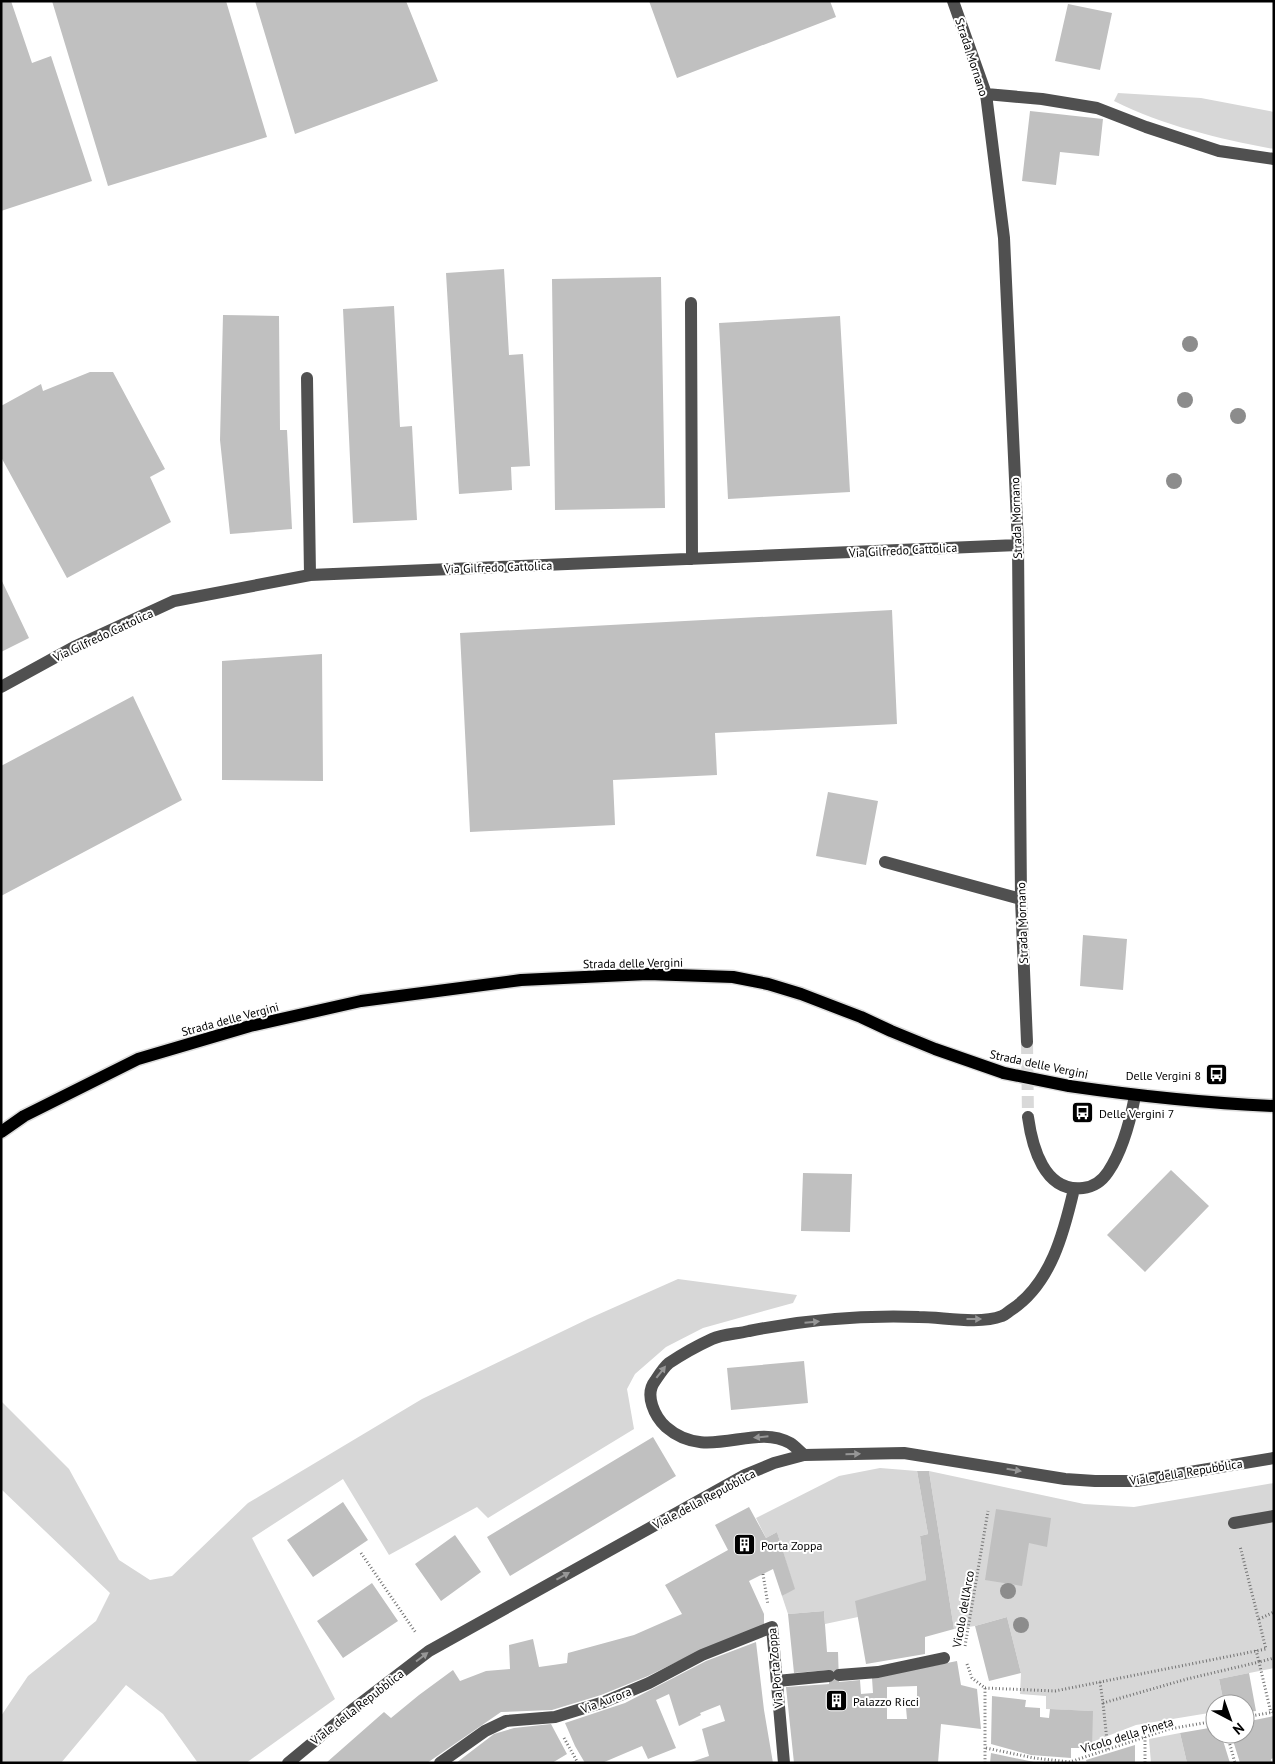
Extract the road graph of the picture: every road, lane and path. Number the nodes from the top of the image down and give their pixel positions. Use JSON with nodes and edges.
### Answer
{"nodes":[{"id":1,"x":953,"y":1,"type":"edge"},
{"id":2,"x":986,"y":94,"type":"junction"},
{"id":3,"x":1274,"y":159,"type":"edge"},
{"id":4,"x":691,"y":303,"type":"dead end"},
{"id":5,"x":308,"y":378,"type":"dead end"},
{"id":6,"x":1018,"y":545,"type":"junction"},
{"id":7,"x":692,"y":559,"type":"junction"},
{"id":8,"x":310,"y":575,"type":"junction"},
{"id":9,"x":1,"y":687,"type":"edge"},
{"id":10,"x":885,"y":862,"type":"dead end"},
{"id":11,"x":1021,"y":899,"type":"junction"},
{"id":12,"x":1027,"y":1042,"type":"tunnel mouth"},
{"id":13,"x":1135,"y":1096,"type":"junction"},
{"id":14,"x":1274,"y":1106,"type":"edge"},
{"id":15,"x":1028,"y":1117,"type":"tunnel mouth"},
{"id":16,"x":1,"y":1132,"type":"edge"},
{"id":17,"x":1074,"y":1188,"type":"junction"},
{"id":18,"x":804,"y":1455,"type":"junction"},
{"id":19,"x":1274,"y":1458,"type":"edge"},
{"id":20,"x":988,"y":1511,"type":"dead end"},
{"id":21,"x":1274,"y":1516,"type":"edge"},
{"id":22,"x":1234,"y":1523,"type":"joint"},
{"id":23,"x":361,"y":1553,"type":"dead end"},
{"id":24,"x":762,"y":1574,"type":"dead end"},
{"id":25,"x":1274,"y":1612,"type":"edge"},
{"id":26,"x":1259,"y":1619,"type":"junction"},
{"id":27,"x":772,"y":1628,"type":"junction"},
{"id":28,"x":1256,"y":1650,"type":"junction"},
{"id":29,"x":429,"y":1651,"type":"junction"},
{"id":30,"x":963,"y":1654,"type":"dead end"},
{"id":31,"x":944,"y":1658,"type":"dead end"},
{"id":32,"x":1274,"y":1658,"type":"edge"},
{"id":33,"x":966,"y":1662,"type":"dead end"},
{"id":34,"x":1259,"y":1662,"type":"junction"},
{"id":35,"x":776,"y":1681,"type":"junction"},
{"id":36,"x":1100,"y":1682,"type":"junction"},
{"id":37,"x":985,"y":1688,"type":"junction"},
{"id":38,"x":1103,"y":1703,"type":"junction"},
{"id":39,"x":1272,"y":1712,"type":"edge"},
{"id":40,"x":1255,"y":1715,"type":"edge"},
{"id":41,"x":1205,"y":1723,"type":"edge"},
{"id":42,"x":1145,"y":1737,"type":"junction"},
{"id":43,"x":1230,"y":1744,"type":"edge"},
{"id":44,"x":986,"y":1748,"type":"junction"},
{"id":45,"x":1108,"y":1750,"type":"junction"},
{"id":46,"x":288,"y":1763,"type":"edge"},
{"id":47,"x":440,"y":1763,"type":"edge"},
{"id":48,"x":784,"y":1763,"type":"edge"},
{"id":49,"x":985,"y":1763,"type":"edge"},
{"id":50,"x":1146,"y":1763,"type":"edge"},
{"id":51,"x":1235,"y":1763,"type":"edge"}],
"edges":[{"from":1,"to":2,"type":"street","name":"Strada Mornano"},
{"from":2,"to":3,"type":"street"},
{"from":2,"to":6,"type":"street","name":"Strada Mornano"},
{"from":4,"to":7,"type":"street"},
{"from":5,"to":8,"type":"street"},
{"from":6,"to":7,"type":"street","name":"Via Gilfredo Cattolica"},
{"from":6,"to":11,"type":"street","name":"Strada Mornano"},
{"from":7,"to":8,"type":"street","name":"Via Gilfredo Cattolica"},
{"from":8,"to":9,"type":"street","name":"Via Gilfredo Cattolica"},
{"from":10,"to":11,"type":"street"},
{"from":11,"to":12,"type":"street","name":"Strada Mornano"},
{"from":13,"to":14,"type":"main road","name":"Strada delle Vergini"},
{"from":13,"to":16,"type":"main road","name":"Strada delle Vergini","bridge":true},
{"from":13,"to":17,"type":"street"},
{"from":15,"to":17,"type":"street"},
{"from":18,"to":17,"type":"street","one_way":true},
{"from":18,"to":19,"type":"street","name":"Viale della Repubblica","one_way":true},
{"from":29,"to":18,"type":"street","name":"Viale della Repubblica","one_way":true},
{"from":20,"to":30,"type":"path","name":"Vicolo dell'Arco"},
{"from":21,"to":22,"type":"street"},
{"from":22,"to":26,"type":"path"},
{"from":23,"to":29,"type":"path"},
{"from":24,"to":27,"type":"path","name":"Via Porta Zoppa"},
{"from":25,"to":26,"type":"path"},
{"from":26,"to":28,"type":"path"},
{"from":27,"to":35,"type":"street","name":"Via Porta Zoppa"},
{"from":27,"to":47,"type":"street","name":"Via Aurora"},
{"from":28,"to":34,"type":"path"},
{"from":28,"to":36,"type":"path"},
{"from":46,"to":29,"type":"street","name":"Viale della Repubblica","one_way":true},
{"from":31,"to":35,"type":"street"},
{"from":32,"to":34,"type":"path"},
{"from":33,"to":37,"type":"path","name":"Vicolo dell'Arco"},
{"from":34,"to":38,"type":"path"},
{"from":34,"to":39,"type":"path"},
{"from":35,"to":48,"type":"street","name":"Via Porta Zoppa"},
{"from":36,"to":37,"type":"path"},
{"from":36,"to":38,"type":"path"},
{"from":37,"to":44,"type":"path"},
{"from":38,"to":45,"type":"path"},
{"from":39,"to":40,"type":"path"},
{"from":41,"to":42,"type":"path","name":"Vicolo della Pineta"},
{"from":42,"to":45,"type":"path","name":"Vicolo della Pineta"},
{"from":42,"to":50,"type":"path"},
{"from":43,"to":51,"type":"path"},
{"from":44,"to":45,"type":"path","name":"Vicolo della Pineta"},
{"from":44,"to":49,"type":"path"}]}
